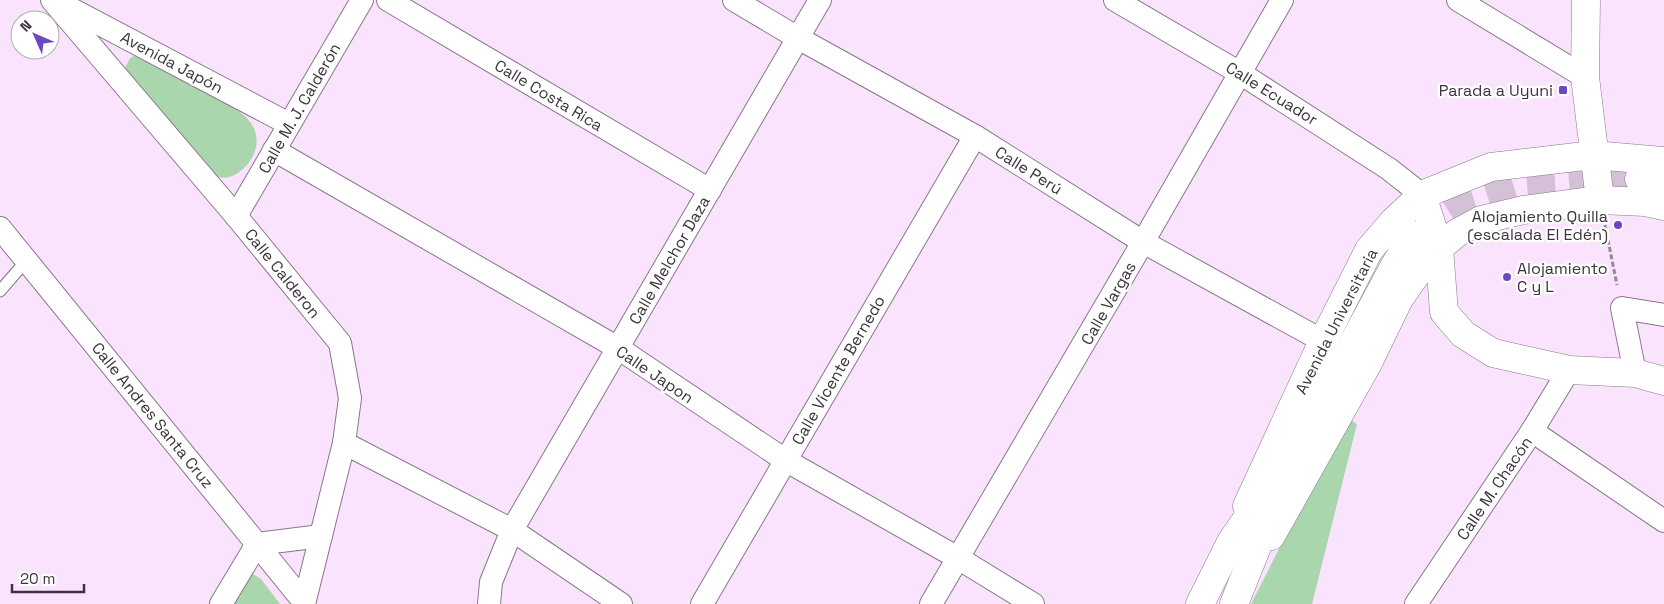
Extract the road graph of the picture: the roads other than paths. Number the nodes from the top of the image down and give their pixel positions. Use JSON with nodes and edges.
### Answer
{"nodes":[{"id":1,"x":54,"y":0,"type":"edge"},
{"id":2,"x":362,"y":0,"type":"edge"},
{"id":3,"x":388,"y":0,"type":"edge"},
{"id":4,"x":734,"y":0,"type":"edge"},
{"id":5,"x":820,"y":0,"type":"edge"},
{"id":6,"x":1115,"y":0,"type":"edge"},
{"id":7,"x":1282,"y":0,"type":"edge"},
{"id":8,"x":1458,"y":0,"type":"edge"},
{"id":9,"x":1586,"y":0,"type":"edge"},
{"id":10,"x":798,"y":38,"type":"junction"},
{"id":11,"x":1240,"y":73,"type":"junction"},
{"id":12,"x":1585,"y":77,"type":"junction"},
{"id":13,"x":289,"y":124,"type":"junction"},
{"id":14,"x":975,"y":136,"type":"junction"},
{"id":15,"x":274,"y":150,"type":"junction"},
{"id":16,"x":1594,"y":155,"type":"junction"},
{"id":17,"x":1664,"y":161,"type":"edge"},
{"id":18,"x":710,"y":190,"type":"junction"},
{"id":19,"x":1422,"y":195,"type":"junction"},
{"id":20,"x":1600,"y":200,"type":"junction"},
{"id":21,"x":1664,"y":206,"type":"edge"},
{"id":22,"x":236,"y":216,"type":"junction"},
{"id":23,"x":0,"y":228,"type":"edge"},
{"id":24,"x":1414,"y":235,"type":"tunnel mouth"},
{"id":25,"x":1143,"y":242,"type":"junction"},
{"id":26,"x":1439,"y":248,"type":"junction"},
{"id":27,"x":27,"y":260,"type":"junction"},
{"id":28,"x":0,"y":291,"type":"edge"},
{"id":29,"x":1400,"y":299,"type":"junction"},
{"id":30,"x":1444,"y":312,"type":"junction"},
{"id":31,"x":1664,"y":315,"type":"edge"},
{"id":32,"x":1323,"y":340,"type":"junction"},
{"id":33,"x":618,"y":348,"type":"junction"},
{"id":34,"x":1569,"y":370,"type":"junction"},
{"id":35,"x":1634,"y":373,"type":"junction"},
{"id":36,"x":1664,"y":381,"type":"edge"},
{"id":37,"x":1532,"y":431,"type":"junction"},
{"id":38,"x":1300,"y":442,"type":"junction"},
{"id":39,"x":344,"y":443,"type":"junction"},
{"id":40,"x":784,"y":460,"type":"junction"},
{"id":41,"x":1664,"y":521,"type":"edge"},
{"id":42,"x":512,"y":530,"type":"junction"},
{"id":43,"x":321,"y":536,"type":"junction"},
{"id":44,"x":1231,"y":542,"type":"junction"},
{"id":45,"x":257,"y":544,"type":"junction"},
{"id":46,"x":958,"y":558,"type":"junction"},
{"id":47,"x":1237,"y":598,"type":"edge"},
{"id":48,"x":304,"y":603,"type":"edge"},
{"id":49,"x":221,"y":604,"type":"edge"},
{"id":50,"x":489,"y":604,"type":"edge"},
{"id":51,"x":620,"y":604,"type":"edge"},
{"id":52,"x":702,"y":604,"type":"edge"},
{"id":53,"x":931,"y":604,"type":"edge"},
{"id":54,"x":1033,"y":604,"type":"edge"},
{"id":55,"x":1200,"y":604,"type":"edge"},
{"id":56,"x":1416,"y":604,"type":"edge"}],
"edges":[{"from":1,"to":13,"type":"street","name":"Avenida Japón"},
{"from":1,"to":22,"type":"street","name":"Calle Calderon"},
{"from":2,"to":13,"type":"street","name":"Calle M. J. Calderón"},
{"from":3,"to":18,"type":"street","name":"Calle Costa Rica"},
{"from":4,"to":10,"type":"street","name":"Calle Perú"},
{"from":5,"to":10,"type":"street","name":"Calle Melchor Daza"},
{"from":6,"to":11,"type":"street","name":"Calle Ecuador"},
{"from":7,"to":11,"type":"street","name":"Calle Vargas"},
{"from":8,"to":12,"type":"street"},
{"from":9,"to":12,"type":"main road"},
{"from":10,"to":14,"type":"street","name":"Calle Perú"},
{"from":10,"to":18,"type":"street","name":"Calle Melchor Daza"},
{"from":11,"to":19,"type":"street","name":"Calle Ecuador"},
{"from":11,"to":25,"type":"street","name":"Calle Vargas"},
{"from":12,"to":16,"type":"main road"},
{"from":13,"to":15,"type":"street","name":"Calle M. J. Calderón"},
{"from":14,"to":25,"type":"street","name":"Calle Perú"},
{"from":14,"to":40,"type":"street","name":"Calle Vicente Bernedo"},
{"from":15,"to":22,"type":"street","name":"Calle M. J. Calderón"},
{"from":15,"to":33,"type":"street","name":"Calle Japon"},
{"from":16,"to":17,"type":"main road","name":"Avenida Universitaria"},
{"from":16,"to":19,"type":"main road","name":"Avenida Universitaria"},
{"from":16,"to":20,"type":"main road"},
{"from":18,"to":33,"type":"street","name":"Calle Melchor Daza"},
{"from":19,"to":26,"type":"main road"},
{"from":19,"to":32,"type":"main road","name":"Avenida Universitaria"},
{"from":20,"to":21,"type":"main road"},
{"from":20,"to":26,"type":"main road"},
{"from":22,"to":39,"type":"street","name":"Calle Calderon"},
{"from":23,"to":27,"type":"street","name":"Calle Andres Santa Cruz"},
{"from":24,"to":38,"type":"main road"},
{"from":25,"to":32,"type":"street","name":"Calle Perú"},
{"from":25,"to":46,"type":"street","name":"Calle Vargas"},
{"from":26,"to":29,"type":"main road"},
{"from":26,"to":30,"type":"main road"},
{"from":27,"to":28,"type":"lane"},
{"from":27,"to":45,"type":"street","name":"Calle Andres Santa Cruz"},
{"from":29,"to":30,"type":"main road"},
{"from":29,"to":47,"type":"main road"},
{"from":30,"to":34,"type":"main road"},
{"from":31,"to":35,"type":"street"},
{"from":32,"to":44,"type":"main road","name":"Avenida Universitaria"},
{"from":33,"to":40,"type":"street","name":"Calle Japon"},
{"from":33,"to":42,"type":"street","name":"Calle Melchor Daza"},
{"from":34,"to":35,"type":"main road"},
{"from":34,"to":37,"type":"street","name":"Calle M. Chacón"},
{"from":35,"to":36,"type":"main road"},
{"from":37,"to":41,"type":"street"},
{"from":37,"to":56,"type":"street","name":"Calle M. Chacón"},
{"from":38,"to":44,"type":"main road"},
{"from":38,"to":47,"type":"main road"},
{"from":39,"to":42,"type":"street"},
{"from":39,"to":43,"type":"street","name":"Calle Calderon"},
{"from":40,"to":46,"type":"street","name":"Calle Japon"},
{"from":40,"to":52,"type":"street","name":"Calle Vicente Bernedo"},
{"from":42,"to":50,"type":"street","name":"Calle Melchor Daza"},
{"from":42,"to":51,"type":"street"},
{"from":43,"to":45,"type":"street"},
{"from":43,"to":48,"type":"street","name":"Calle Calderon"},
{"from":44,"to":55,"type":"main road","name":"Avenida Universitaria"},
{"from":45,"to":48,"type":"street","name":"Calle Andres Santa Cruz"},
{"from":45,"to":49,"type":"street"},
{"from":46,"to":53,"type":"street","name":"Calle Vargas"},
{"from":46,"to":54,"type":"street","name":"Calle Japon"}]}
